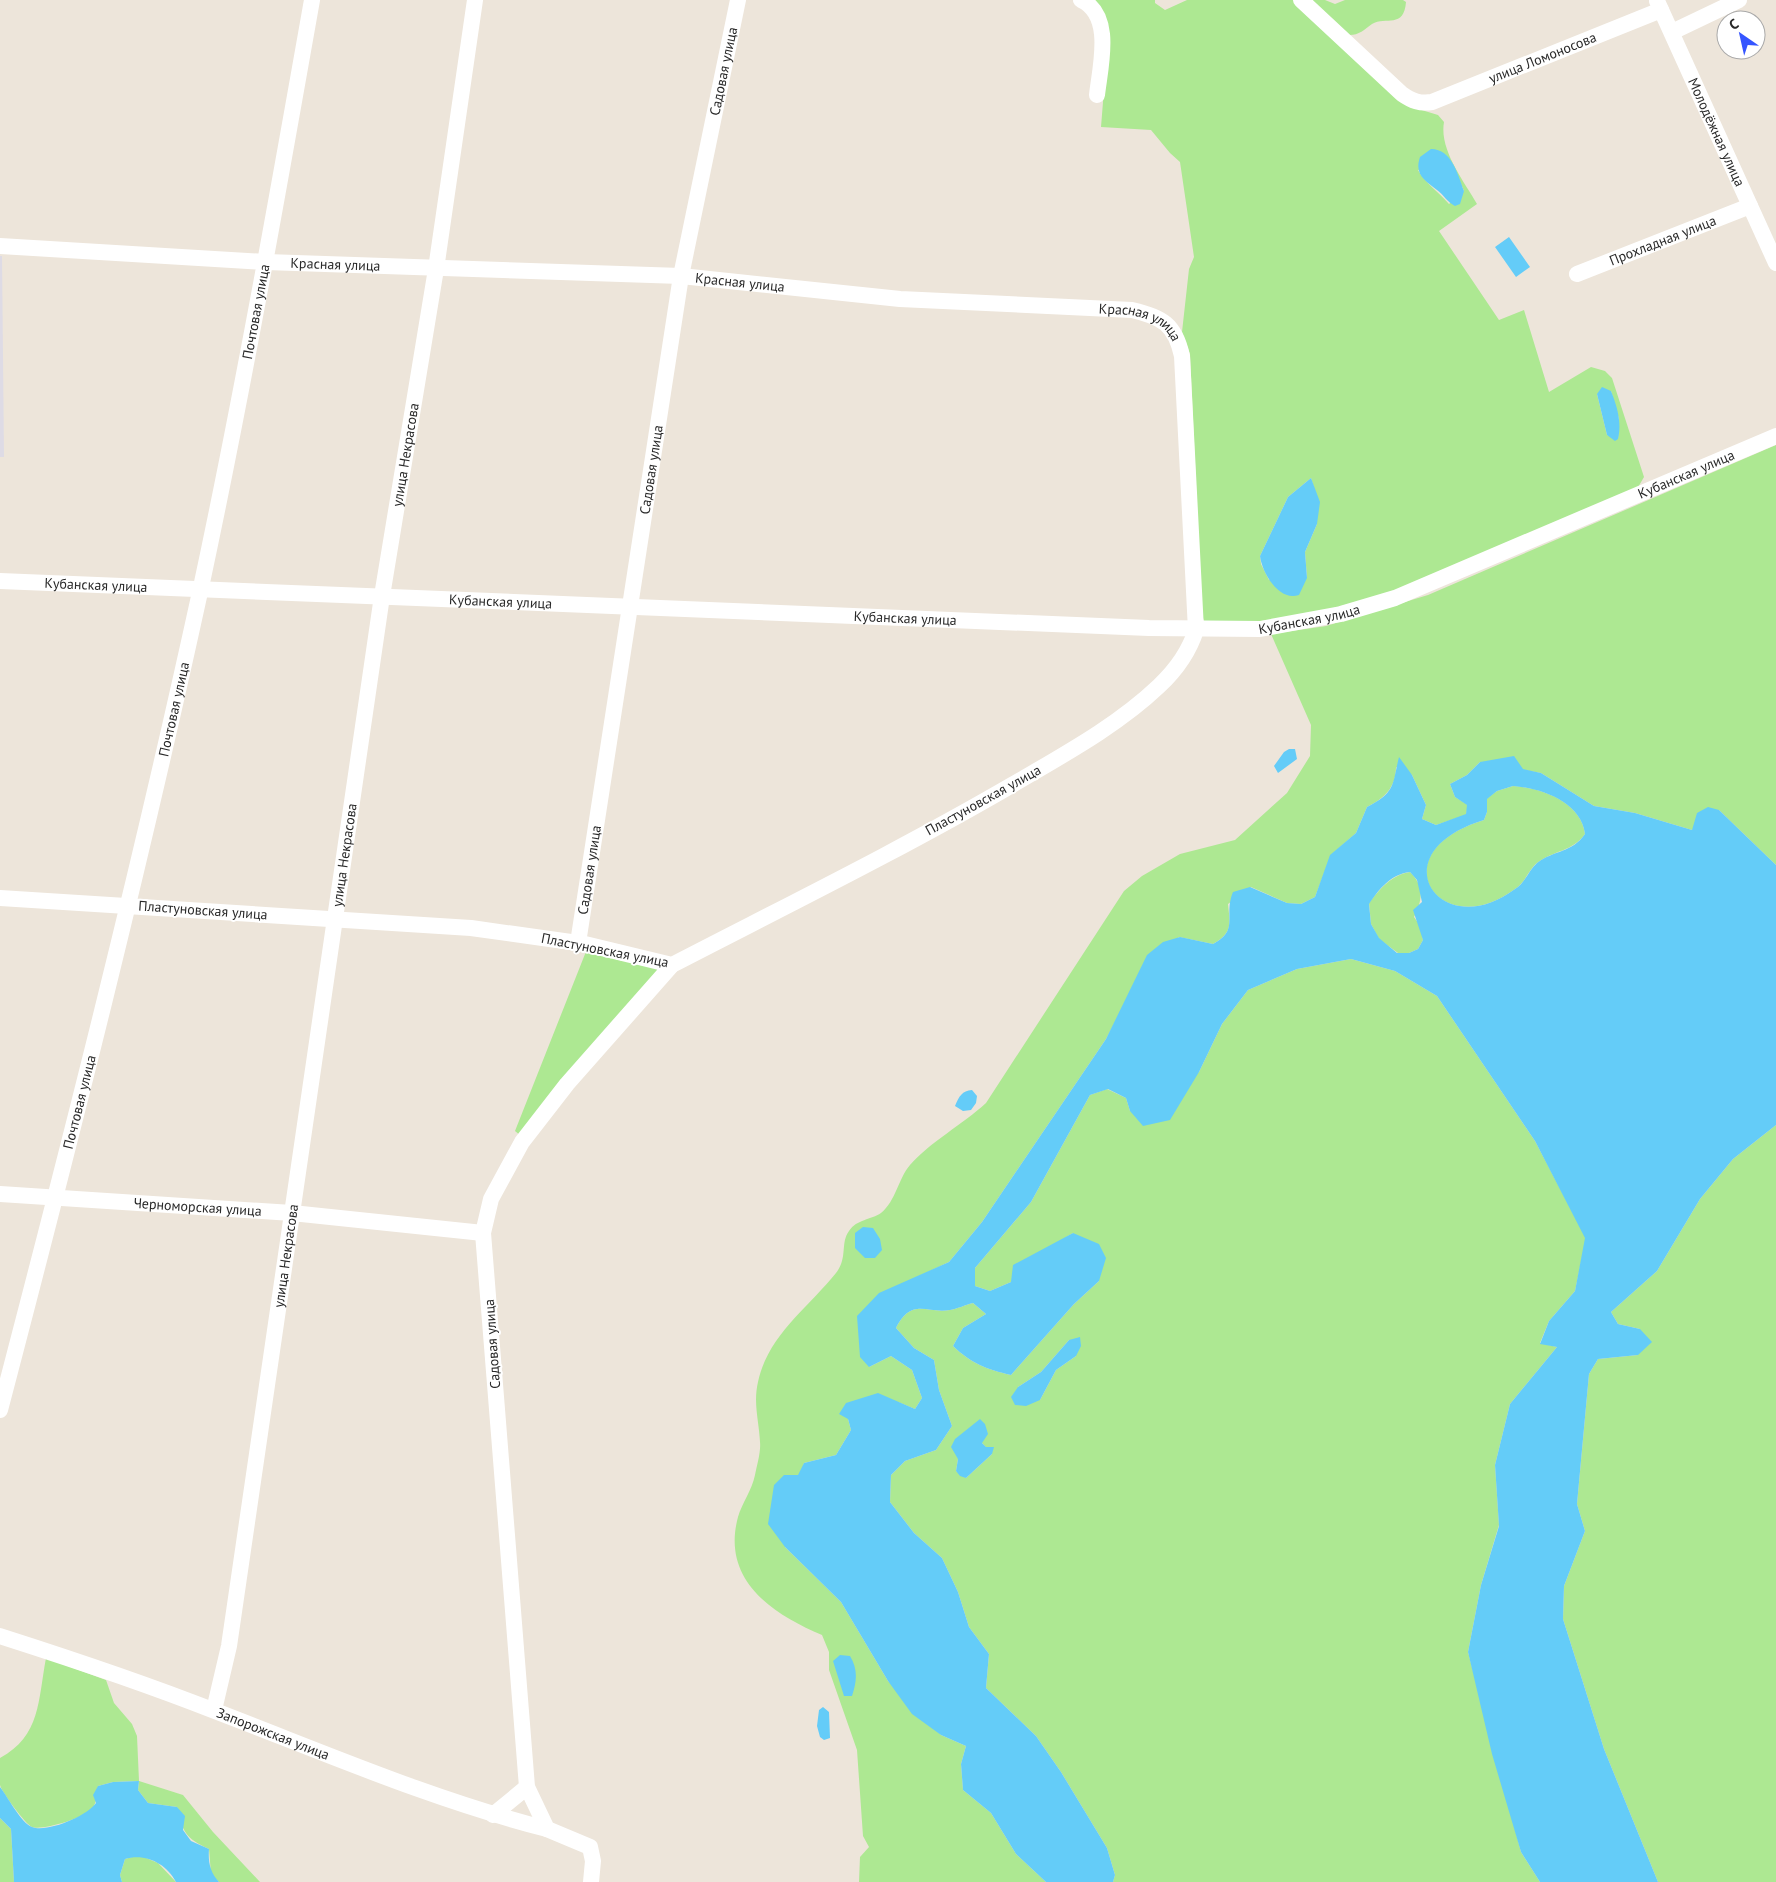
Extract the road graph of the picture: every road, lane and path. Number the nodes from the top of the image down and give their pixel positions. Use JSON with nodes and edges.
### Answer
{"nodes":[{"id":1,"x":312,"y":0,"type":"edge"},
{"id":2,"x":474,"y":0,"type":"edge"},
{"id":3,"x":738,"y":0,"type":"edge"},
{"id":4,"x":1081,"y":0,"type":"edge"},
{"id":5,"x":1301,"y":0,"type":"edge"},
{"id":6,"x":1739,"y":0,"type":"edge"},
{"id":7,"x":1659,"y":5,"type":"edge"},
{"id":8,"x":1672,"y":32,"type":"junction"},
{"id":9,"x":1097,"y":95,"type":"dead end"},
{"id":10,"x":1750,"y":206,"type":"junction"},
{"id":11,"x":0,"y":246,"type":"edge"},
{"id":12,"x":266,"y":262,"type":"junction"},
{"id":13,"x":1776,"y":263,"type":"edge"},
{"id":14,"x":436,"y":269,"type":"junction"},
{"id":15,"x":1577,"y":274,"type":"dead end"},
{"id":16,"x":681,"y":276,"type":"junction"},
{"id":17,"x":1776,"y":436,"type":"edge"},
{"id":18,"x":0,"y":581,"type":"edge"},
{"id":19,"x":200,"y":590,"type":"junction"},
{"id":20,"x":382,"y":596,"type":"junction"},
{"id":21,"x":629,"y":606,"type":"junction"},
{"id":22,"x":1196,"y":630,"type":"junction"},
{"id":23,"x":0,"y":898,"type":"edge"},
{"id":24,"x":129,"y":905,"type":"junction"},
{"id":25,"x":336,"y":919,"type":"junction"},
{"id":26,"x":578,"y":943,"type":"junction"},
{"id":27,"x":672,"y":965,"type":"junction"},
{"id":28,"x":0,"y":1194,"type":"edge"},
{"id":29,"x":56,"y":1198,"type":"junction"},
{"id":30,"x":292,"y":1213,"type":"junction"},
{"id":31,"x":483,"y":1233,"type":"junction"},
{"id":32,"x":0,"y":1410,"type":"edge"},
{"id":33,"x":0,"y":1636,"type":"edge"},
{"id":34,"x":214,"y":1710,"type":"junction"},
{"id":35,"x":527,"y":1787,"type":"junction"},
{"id":36,"x":493,"y":1815,"type":"junction"},
{"id":37,"x":547,"y":1829,"type":"junction"},
{"id":38,"x":591,"y":1882,"type":"edge"}],
"edges":[{"from":1,"to":12,"type":"street","name":"Почтовая улица"},
{"from":2,"to":14,"type":"street","name":"улица Некрасова"},
{"from":3,"to":16,"type":"street","name":"Садовая улица"},
{"from":4,"to":9,"type":"street"},
{"from":5,"to":7,"type":"street","name":"улица Ломоносова"},
{"from":6,"to":8,"type":"street"},
{"from":7,"to":8,"type":"street","name":"Молодёжная улица"},
{"from":8,"to":10,"type":"street","name":"Молодёжная улица"},
{"from":10,"to":13,"type":"street","name":"Молодёжная улица"},
{"from":10,"to":15,"type":"street","name":"Прохладная улица"},
{"from":11,"to":12,"type":"street","name":"Красная улица"},
{"from":12,"to":14,"type":"street","name":"Красная улица"},
{"from":12,"to":19,"type":"street","name":"Почтовая улица"},
{"from":14,"to":16,"type":"street","name":"Красная улица"},
{"from":14,"to":20,"type":"street","name":"улица Некрасова"},
{"from":16,"to":21,"type":"street","name":"Садовая улица"},
{"from":16,"to":22,"type":"street","name":"Красная улица"},
{"from":17,"to":22,"type":"street","name":"Кубанская улица"},
{"from":18,"to":19,"type":"street","name":"Кубанская улица"},
{"from":19,"to":20,"type":"street","name":"Кубанская улица"},
{"from":19,"to":24,"type":"street","name":"Почтовая улица"},
{"from":20,"to":21,"type":"street","name":"Кубанская улица"},
{"from":20,"to":25,"type":"street","name":"улица Некрасова"},
{"from":21,"to":22,"type":"street","name":"Кубанская улица"},
{"from":21,"to":26,"type":"street","name":"Садовая улица"},
{"from":22,"to":27,"type":"street","name":"Пластуновская улица"},
{"from":23,"to":24,"type":"street","name":"Пластуновская улица"},
{"from":24,"to":25,"type":"street","name":"Пластуновская улица"},
{"from":24,"to":29,"type":"street","name":"Почтовая улица"},
{"from":25,"to":26,"type":"street","name":"Пластуновская улица"},
{"from":25,"to":30,"type":"street","name":"улица Некрасова"},
{"from":26,"to":27,"type":"street","name":"Пластуновская улица"},
{"from":27,"to":31,"type":"street","name":"Садовая улица"},
{"from":28,"to":29,"type":"street","name":"Черноморская улица"},
{"from":29,"to":30,"type":"street","name":"Черноморская улица"},
{"from":29,"to":32,"type":"street","name":"Почтовая улица"},
{"from":30,"to":31,"type":"street","name":"Черноморская улица"},
{"from":30,"to":34,"type":"street","name":"улица Некрасова"},
{"from":31,"to":35,"type":"street","name":"Садовая улица"},
{"from":33,"to":34,"type":"street","name":"Запорожская улица"},
{"from":34,"to":36,"type":"street","name":"Запорожская улица"},
{"from":35,"to":36,"type":"street"},
{"from":35,"to":37,"type":"street","name":"Садовая улица"},
{"from":36,"to":37,"type":"street","name":"Запорожская улица"},
{"from":37,"to":38,"type":"street"}]}
